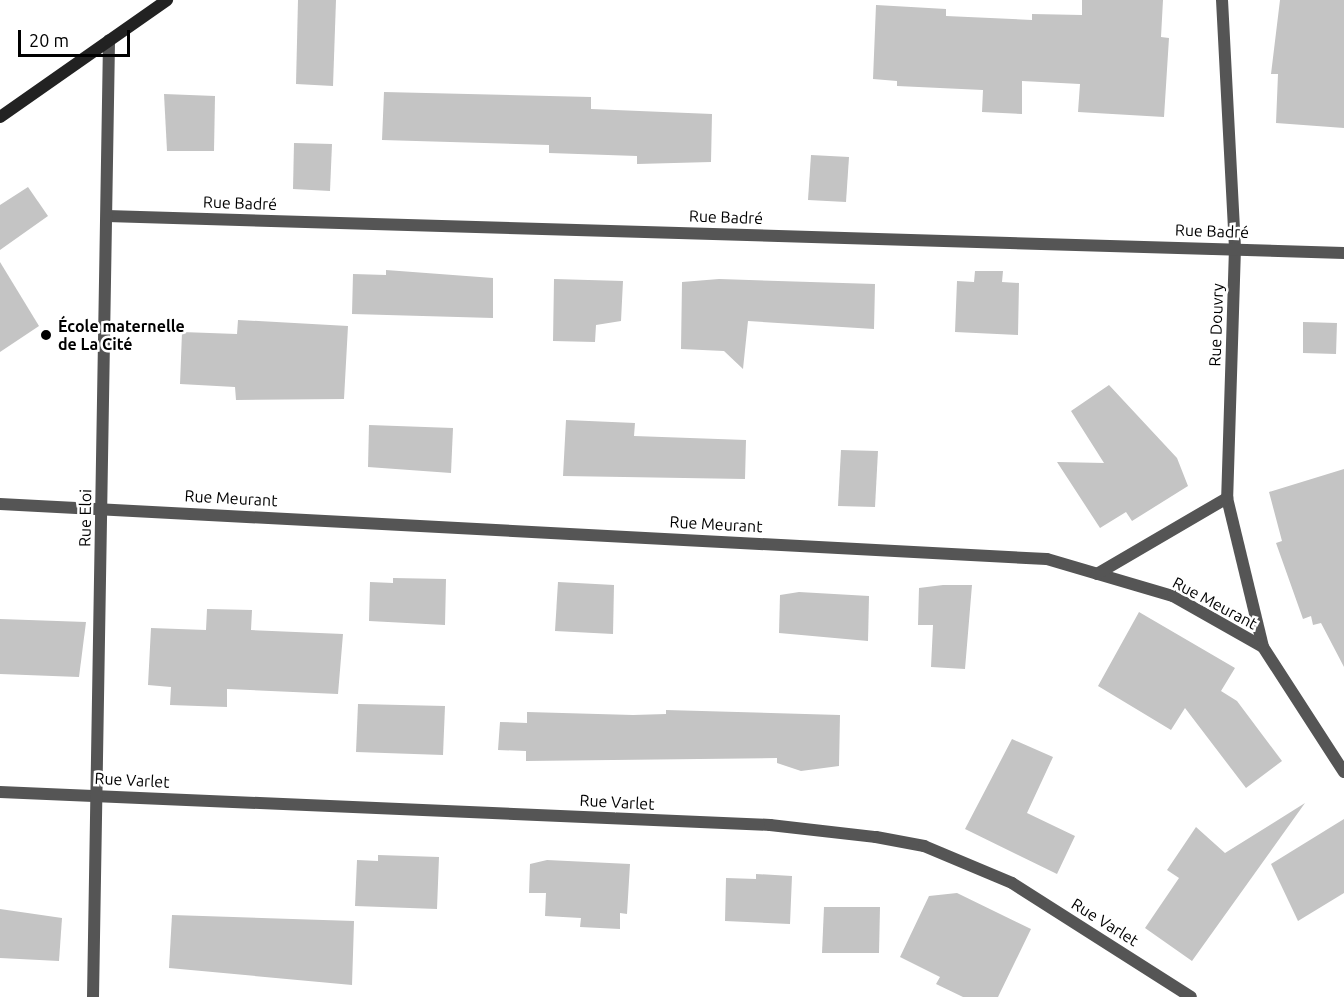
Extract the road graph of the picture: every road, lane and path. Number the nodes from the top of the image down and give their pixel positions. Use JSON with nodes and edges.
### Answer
{"nodes":[{"id":1,"x":167,"y":0,"type":"edge"},
{"id":2,"x":1222,"y":0,"type":"edge"},
{"id":3,"x":110,"y":40,"type":"junction"},
{"id":4,"x":0,"y":117,"type":"edge"},
{"id":5,"x":106,"y":216,"type":"junction"},
{"id":6,"x":1235,"y":248,"type":"junction"},
{"id":7,"x":1344,"y":253,"type":"edge"},
{"id":8,"x":1227,"y":498,"type":"junction"},
{"id":9,"x":0,"y":504,"type":"edge"},
{"id":10,"x":102,"y":508,"type":"junction"},
{"id":11,"x":1097,"y":574,"type":"junction"},
{"id":12,"x":1263,"y":647,"type":"junction"},
{"id":13,"x":1344,"y":772,"type":"edge"},
{"id":14,"x":0,"y":792,"type":"edge"},
{"id":15,"x":97,"y":795,"type":"junction"},
{"id":16,"x":93,"y":997,"type":"edge"},
{"id":17,"x":1191,"y":997,"type":"edge"}],
"edges":[{"from":1,"to":3,"type":"main road"},
{"from":2,"to":6,"type":"street","name":"Rue Douvry"},
{"from":3,"to":4,"type":"main road"},
{"from":3,"to":5,"type":"street","name":"Rue Eloi"},
{"from":5,"to":6,"type":"street","name":"Rue Badré"},
{"from":5,"to":10,"type":"street","name":"Rue Eloi"},
{"from":6,"to":7,"type":"street","name":"Rue Badré"},
{"from":6,"to":8,"type":"street","name":"Rue Douvry"},
{"from":8,"to":11,"type":"street"},
{"from":8,"to":12,"type":"street","name":"Rue Douvry"},
{"from":9,"to":10,"type":"street","name":"Rue Meurant"},
{"from":10,"to":11,"type":"street","name":"Rue Meurant"},
{"from":10,"to":15,"type":"street","name":"Rue Eloi"},
{"from":11,"to":12,"type":"street","name":"Rue Meurant"},
{"from":12,"to":13,"type":"street","name":"Rue Meurant"},
{"from":14,"to":15,"type":"street","name":"Rue Varlet"},
{"from":15,"to":16,"type":"street","name":"Rue Eloi"},
{"from":15,"to":17,"type":"street","name":"Rue Varlet"}]}
